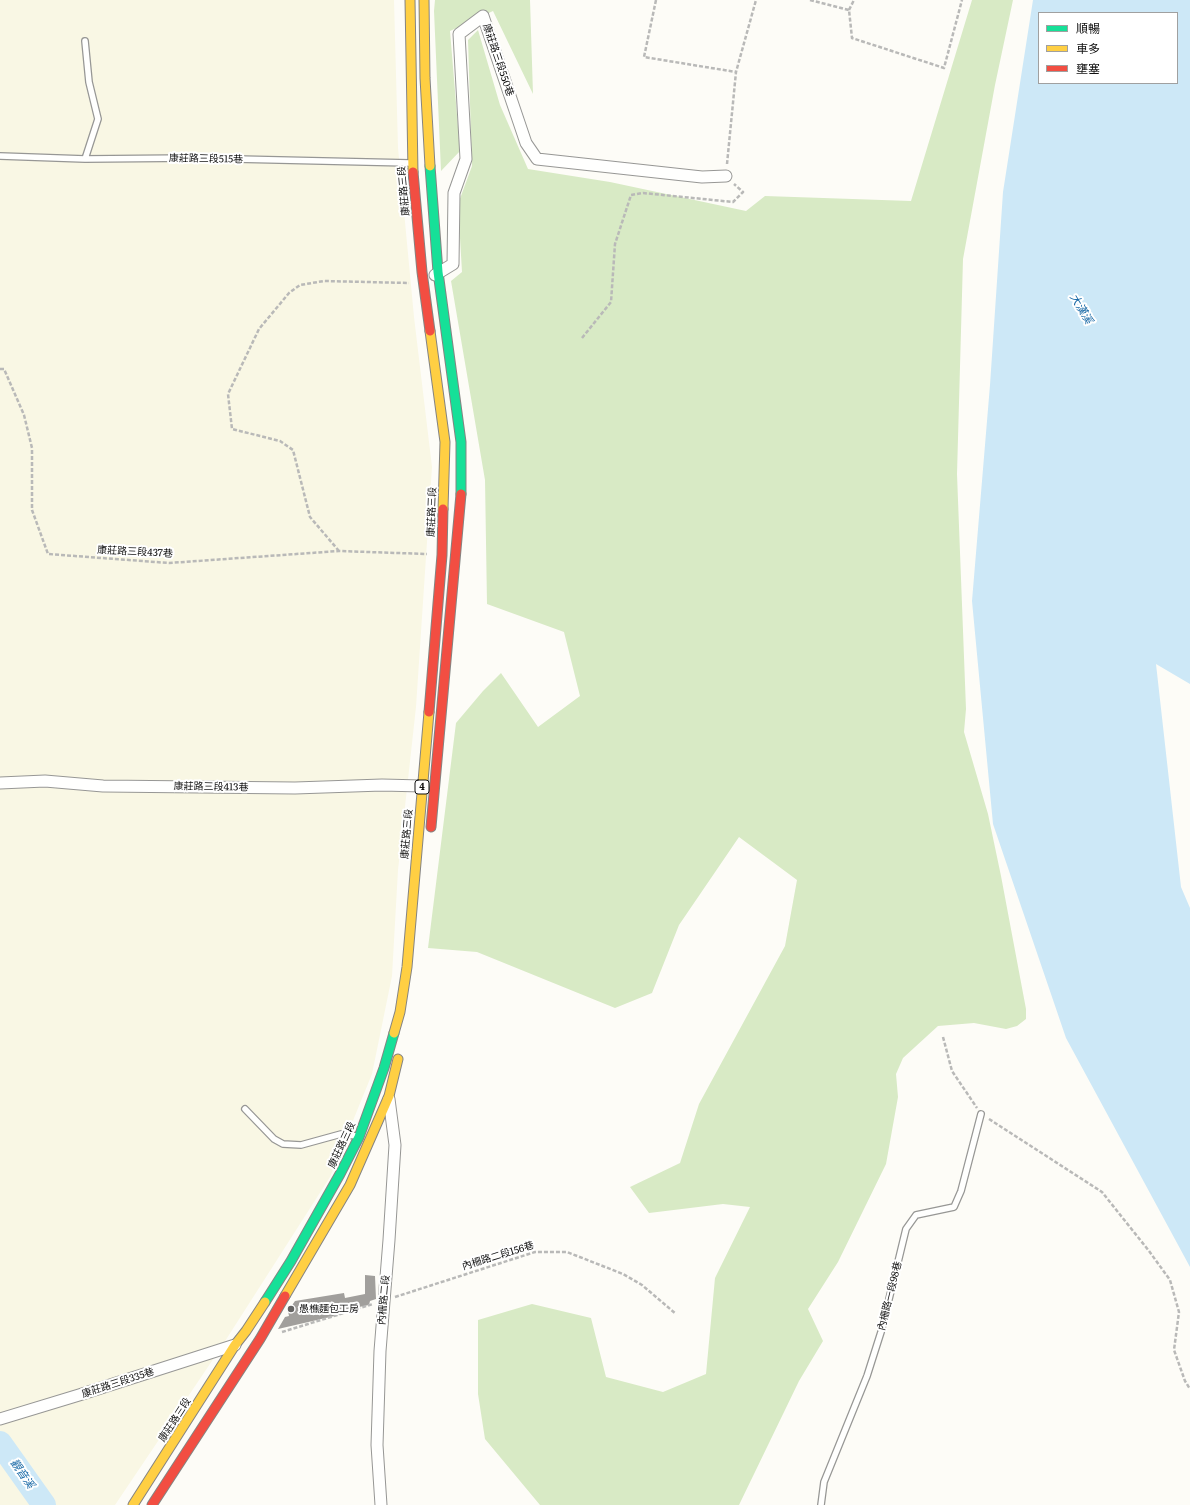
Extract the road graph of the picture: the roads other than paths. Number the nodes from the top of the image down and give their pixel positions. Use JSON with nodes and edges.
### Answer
{"nodes":[{"id":1,"x":410,"y":0,"type":"edge"},
{"id":2,"x":424,"y":0,"type":"edge"},
{"id":3,"x":85,"y":40,"type":"dead end"},
{"id":4,"x":0,"y":156,"type":"edge"},
{"id":5,"x":85,"y":159,"type":"junction"},
{"id":6,"x":412,"y":163,"type":"junction"},
{"id":7,"x":726,"y":176,"type":"dead end"},
{"id":8,"x":438,"y":272,"type":"junction"},
{"id":9,"x":424,"y":284,"type":"junction"},
{"id":10,"x":0,"y":783,"type":"edge"},
{"id":11,"x":422,"y":786,"type":"junction"},
{"id":12,"x":430,"y":836,"type":"dead end"},
{"id":13,"x":401,"y":1050,"type":"dead end"},
{"id":14,"x":389,"y":1096,"type":"junction"},
{"id":15,"x":245,"y":1109,"type":"dead end"},
{"id":16,"x":981,"y":1114,"type":"road end"},
{"id":17,"x":359,"y":1137,"type":"junction"},
{"id":18,"x":369,"y":1139,"type":"junction"},
{"id":19,"x":235,"y":1344,"type":"junction"},
{"id":20,"x":0,"y":1419,"type":"edge"},
{"id":21,"x":133,"y":1505,"type":"edge"},
{"id":22,"x":152,"y":1505,"type":"edge"},
{"id":23,"x":381,"y":1505,"type":"edge"},
{"id":24,"x":821,"y":1505,"type":"edge"}],
"edges":[{"from":1,"to":6,"type":"main road","name":"康莊路三段","number":"4"},
{"from":2,"to":8,"type":"main road","number":"4"},
{"from":3,"to":5,"type":"lane"},
{"from":4,"to":5,"type":"lane","name":"康莊路三段515巷"},
{"from":5,"to":6,"type":"lane","name":"康莊路三段515巷"},
{"from":6,"to":9,"type":"main road","name":"康莊路三段","number":"4"},
{"from":7,"to":8,"type":"street","name":"康莊路三段550巷"},
{"from":8,"to":9,"type":"street","name":"康莊路三段550巷"},
{"from":8,"to":12,"type":"main road","number":"4"},
{"from":9,"to":11,"type":"main road","name":"康莊路三段","number":"4"},
{"from":10,"to":11,"type":"street","name":"康莊路三段413巷"},
{"from":11,"to":17,"type":"main road","name":"康莊路三段","number":"4"},
{"from":13,"to":14,"type":"main road"},
{"from":14,"to":18,"type":"main road"},
{"from":14,"to":23,"type":"street","name":"內柵路二段"},
{"from":15,"to":17,"type":"lane"},
{"from":16,"to":24,"type":"lane","name":"內柵路一段98巷"},
{"from":17,"to":18,"type":"lane"},
{"from":17,"to":19,"type":"main road","name":"康莊路三段","number":"4"},
{"from":18,"to":22,"type":"main road"},
{"from":19,"to":20,"type":"street","name":"康莊路三段335巷"},
{"from":19,"to":21,"type":"main road","name":"康莊路三段","number":"4"}]}
